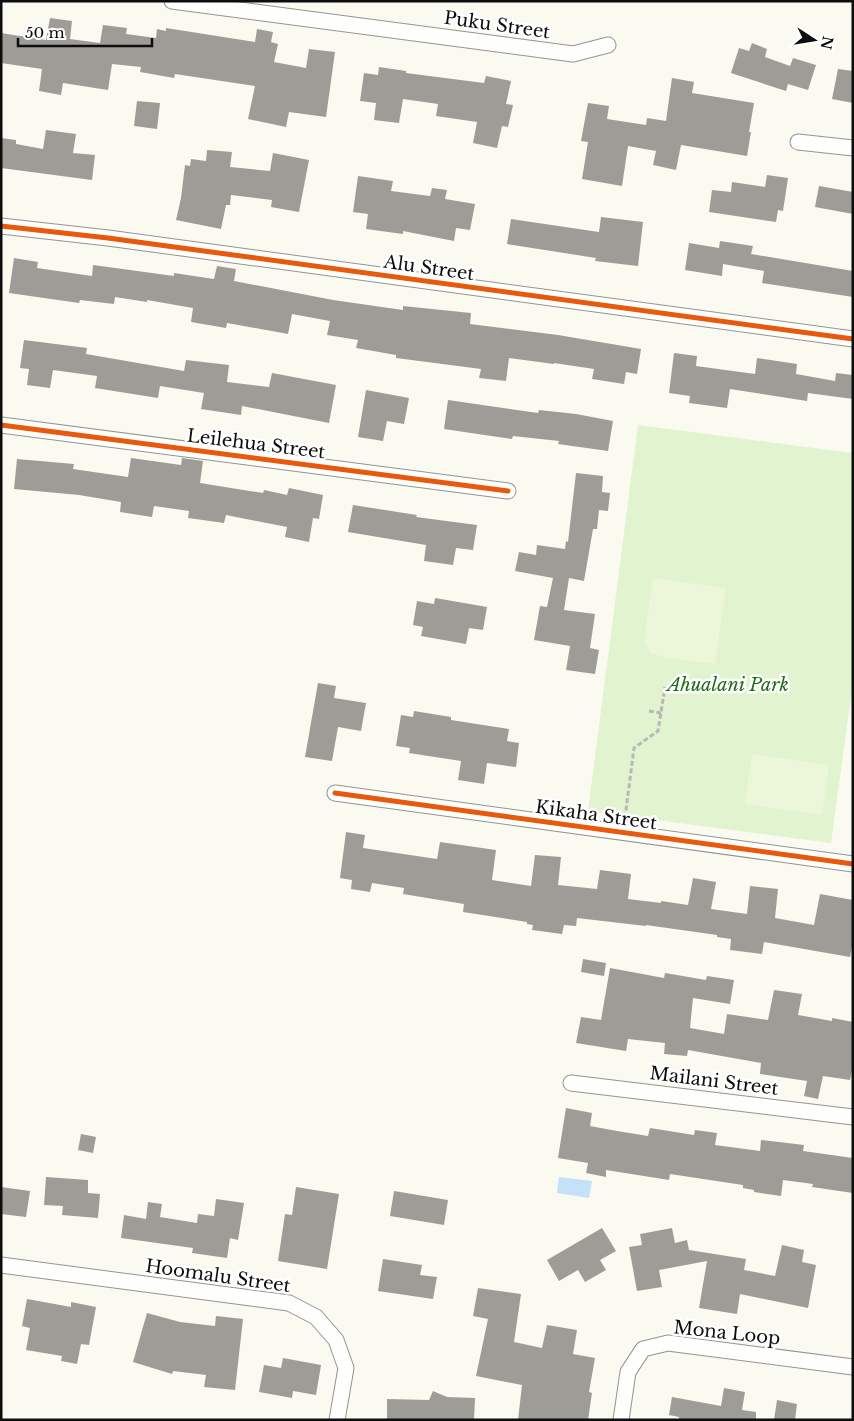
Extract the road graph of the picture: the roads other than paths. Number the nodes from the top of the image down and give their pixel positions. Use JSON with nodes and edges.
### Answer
{"nodes":[{"id":1,"x":172,"y":1,"type":"edge"},
{"id":2,"x":189,"y":2,"type":"edge"},
{"id":3,"x":608,"y":45,"type":"dead end"},
{"id":4,"x":798,"y":142,"type":"dead end"},
{"id":5,"x":853,"y":148,"type":"edge"},
{"id":6,"x":1,"y":226,"type":"edge"},
{"id":7,"x":853,"y":339,"type":"edge"},
{"id":8,"x":1,"y":425,"type":"edge"},
{"id":9,"x":508,"y":491,"type":"dead end"},
{"id":10,"x":335,"y":793,"type":"dead end"},
{"id":11,"x":853,"y":864,"type":"edge"},
{"id":12,"x":571,"y":1083,"type":"dead end"},
{"id":13,"x":853,"y":1117,"type":"edge"},
{"id":14,"x":1,"y":1265,"type":"edge"},
{"id":15,"x":853,"y":1367,"type":"edge"},
{"id":16,"x":337,"y":1420,"type":"edge"},
{"id":17,"x":621,"y":1420,"type":"edge"}],
"edges":[{"from":1,"to":2,"type":"street","name":"Puku Street"},
{"from":2,"to":3,"type":"street","name":"Puku Street"},
{"from":4,"to":5,"type":"street"},
{"from":6,"to":7,"type":"street","name":"Alu Street"},
{"from":8,"to":9,"type":"street","name":"Leilehua Street"},
{"from":10,"to":11,"type":"street","name":"Kikaha Street"},
{"from":12,"to":13,"type":"street","name":"Mailani Street"},
{"from":14,"to":16,"type":"street","name":"Hoomalu Street"},
{"from":15,"to":17,"type":"street","name":"Mona Loop"}]}
